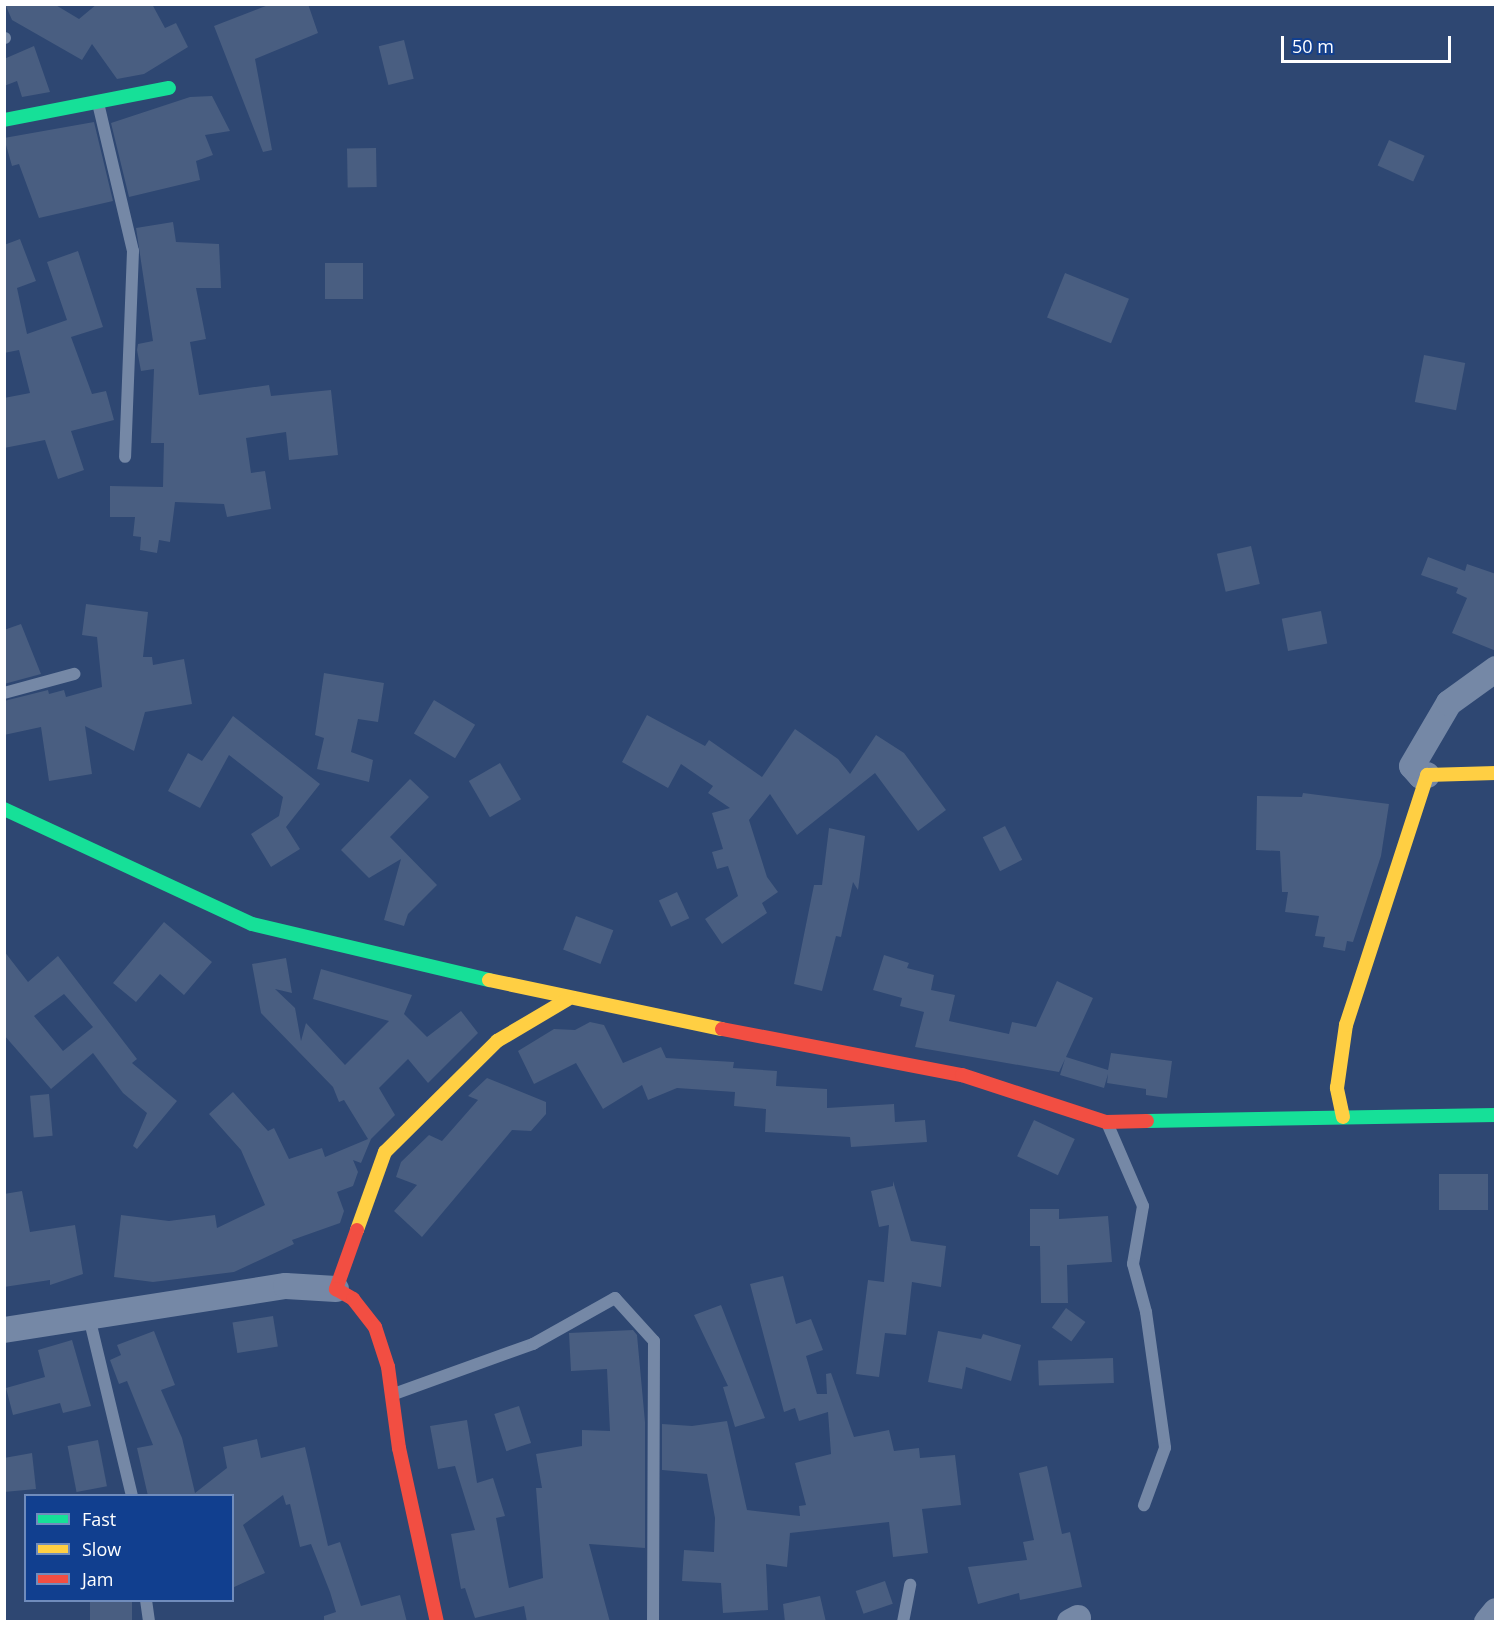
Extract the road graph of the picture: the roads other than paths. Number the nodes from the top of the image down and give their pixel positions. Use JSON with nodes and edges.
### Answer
{"nodes":[{"id":1,"x":169,"y":88,"type":"dead end"},
{"id":2,"x":97,"y":102,"type":"junction"},
{"id":3,"x":4,"y":120,"type":"edge"},
{"id":4,"x":125,"y":457,"type":"dead end"},
{"id":5,"x":1496,"y":669,"type":"edge"},
{"id":6,"x":74,"y":674,"type":"dead end"},
{"id":7,"x":4,"y":693,"type":"edge"},
{"id":8,"x":1496,"y":773,"type":"edge"},
{"id":9,"x":1427,"y":775,"type":"junction"},
{"id":10,"x":4,"y":809,"type":"edge"},
{"id":11,"x":568,"y":999,"type":"junction"},
{"id":12,"x":1496,"y":1115,"type":"edge"},
{"id":13,"x":1343,"y":1117,"type":"junction"},
{"id":14,"x":1106,"y":1122,"type":"junction"},
{"id":15,"x":336,"y":1289,"type":"junction"},
{"id":16,"x":89,"y":1317,"type":"junction"},
{"id":17,"x":4,"y":1330,"type":"edge"},
{"id":18,"x":392,"y":1395,"type":"junction"},
{"id":19,"x":132,"y":1494,"type":"edge"},
{"id":20,"x":1144,"y":1505,"type":"dead end"},
{"id":21,"x":910,"y":1585,"type":"dead end"},
{"id":22,"x":146,"y":1602,"type":"edge"},
{"id":23,"x":1496,"y":1611,"type":"edge"},
{"id":24,"x":149,"y":1622,"type":"edge"},
{"id":25,"x":437,"y":1622,"type":"edge"},
{"id":26,"x":653,"y":1622,"type":"edge"},
{"id":27,"x":903,"y":1622,"type":"edge"},
{"id":28,"x":1487,"y":1622,"type":"edge"}],
"edges":[{"from":1,"to":2,"type":"street"},
{"from":2,"to":3,"type":"street"},
{"from":2,"to":4,"type":"lane"},
{"from":5,"to":9,"type":"street"},
{"from":6,"to":7,"type":"lane"},
{"from":8,"to":9,"type":"street"},
{"from":9,"to":13,"type":"street"},
{"from":10,"to":11,"type":"street"},
{"from":11,"to":14,"type":"street"},
{"from":11,"to":15,"type":"street"},
{"from":12,"to":13,"type":"street"},
{"from":13,"to":14,"type":"street"},
{"from":14,"to":20,"type":"lane"},
{"from":15,"to":16,"type":"street"},
{"from":15,"to":18,"type":"street"},
{"from":16,"to":17,"type":"street"},
{"from":16,"to":19,"type":"lane"},
{"from":18,"to":25,"type":"street"},
{"from":18,"to":26,"type":"lane"},
{"from":21,"to":27,"type":"lane"},
{"from":22,"to":24,"type":"lane"},
{"from":23,"to":28,"type":"street"}]}
